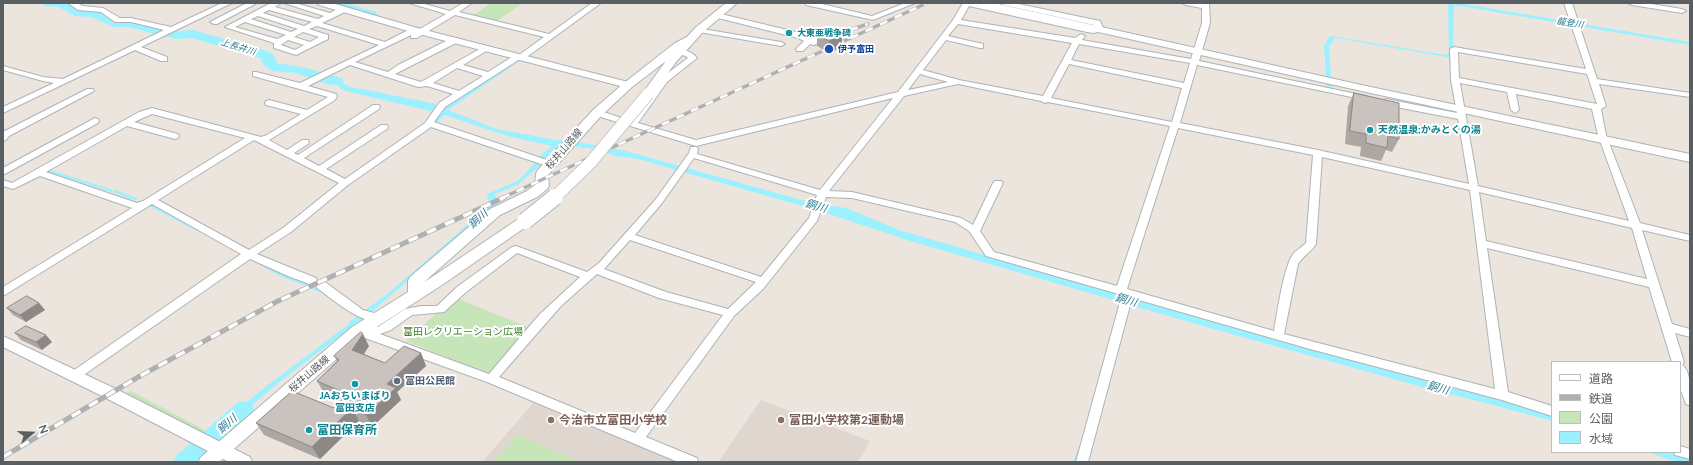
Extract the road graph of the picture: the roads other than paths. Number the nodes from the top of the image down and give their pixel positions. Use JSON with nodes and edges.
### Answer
{"nodes":[{"id":1,"x":72,"y":3,"type":"edge"},
{"id":2,"x":101,"y":3,"type":"edge"},
{"id":3,"x":228,"y":3,"type":"edge"},
{"id":4,"x":252,"y":3,"type":"edge"},
{"id":5,"x":277,"y":3,"type":"edge"},
{"id":6,"x":288,"y":3,"type":"edge"},
{"id":7,"x":322,"y":3,"type":"edge"},
{"id":8,"x":412,"y":3,"type":"edge"},
{"id":9,"x":468,"y":3,"type":"edge"},
{"id":10,"x":597,"y":3,"type":"edge"},
{"id":11,"x":732,"y":3,"type":"edge"},
{"id":12,"x":809,"y":3,"type":"edge"},
{"id":13,"x":912,"y":3,"type":"edge"},
{"id":14,"x":982,"y":3,"type":"edge"},
{"id":15,"x":1004,"y":3,"type":"edge"},
{"id":16,"x":1186,"y":3,"type":"edge"},
{"id":17,"x":1568,"y":3,"type":"edge"},
{"id":18,"x":1632,"y":3,"type":"edge"},
{"id":19,"x":966,"y":4,"type":"edge"},
{"id":20,"x":1204,"y":5,"type":"edge"},
{"id":21,"x":884,"y":6,"type":"dead end"},
{"id":22,"x":268,"y":7,"type":"junction"},
{"id":23,"x":345,"y":7,"type":"edge"},
{"id":24,"x":87,"y":9,"type":"junction"},
{"id":25,"x":896,"y":10,"type":"junction"},
{"id":26,"x":1686,"y":12,"type":"edge"},
{"id":27,"x":257,"y":13,"type":"junction"},
{"id":28,"x":453,"y":13,"type":"junction"},
{"id":29,"x":717,"y":15,"type":"junction"},
{"id":30,"x":331,"y":16,"type":"junction"},
{"id":31,"x":198,"y":17,"type":"junction"},
{"id":32,"x":244,"y":19,"type":"junction"},
{"id":33,"x":281,"y":21,"type":"junction"},
{"id":34,"x":956,"y":21,"type":"junction"},
{"id":35,"x":214,"y":22,"type":"junction"},
{"id":36,"x":317,"y":23,"type":"junction"},
{"id":37,"x":229,"y":27,"type":"junction"},
{"id":38,"x":268,"y":27,"type":"junction"},
{"id":39,"x":304,"y":29,"type":"junction"},
{"id":40,"x":172,"y":30,"type":"junction"},
{"id":41,"x":699,"y":30,"type":"junction"},
{"id":42,"x":1100,"y":30,"type":"junction"},
{"id":43,"x":419,"y":31,"type":"junction"},
{"id":44,"x":1086,"y":31,"type":"junction"},
{"id":45,"x":290,"y":36,"type":"junction"},
{"id":46,"x":549,"y":36,"type":"junction"},
{"id":47,"x":943,"y":37,"type":"junction"},
{"id":48,"x":691,"y":39,"type":"junction"},
{"id":49,"x":455,"y":40,"type":"junction"},
{"id":50,"x":1077,"y":41,"type":"junction"},
{"id":51,"x":278,"y":42,"type":"junction"},
{"id":52,"x":385,"y":44,"type":"junction"},
{"id":53,"x":781,"y":44,"type":"dead end"},
{"id":54,"x":310,"y":45,"type":"junction"},
{"id":55,"x":980,"y":46,"type":"dead end"},
{"id":56,"x":134,"y":47,"type":"junction"},
{"id":57,"x":485,"y":48,"type":"junction"},
{"id":58,"x":800,"y":49,"type":"dead end"},
{"id":59,"x":1197,"y":50,"type":"junction"},
{"id":60,"x":680,"y":52,"type":"junction"},
{"id":61,"x":519,"y":57,"type":"junction"},
{"id":62,"x":164,"y":59,"type":"dead end"},
{"id":63,"x":1066,"y":61,"type":"junction"},
{"id":64,"x":1193,"y":62,"type":"junction"},
{"id":65,"x":353,"y":64,"type":"junction"},
{"id":66,"x":456,"y":65,"type":"junction"},
{"id":67,"x":3,"y":68,"type":"edge"},
{"id":68,"x":917,"y":71,"type":"junction"},
{"id":69,"x":1592,"y":72,"type":"junction"},
{"id":70,"x":256,"y":74,"type":"dead end"},
{"id":71,"x":336,"y":74,"type":"dead end"},
{"id":72,"x":389,"y":75,"type":"junction"},
{"id":73,"x":489,"y":75,"type":"junction"},
{"id":74,"x":1455,"y":80,"type":"junction"},
{"id":75,"x":63,"y":81,"type":"junction"},
{"id":76,"x":1595,"y":81,"type":"junction"},
{"id":77,"x":958,"y":82,"type":"junction"},
{"id":78,"x":424,"y":84,"type":"junction"},
{"id":79,"x":628,"y":85,"type":"junction"},
{"id":80,"x":301,"y":86,"type":"junction"},
{"id":81,"x":1186,"y":86,"type":"junction"},
{"id":82,"x":1511,"y":90,"type":"junction"},
{"id":83,"x":90,"y":91,"type":"dead end"},
{"id":84,"x":460,"y":94,"type":"junction"},
{"id":85,"x":899,"y":94,"type":"junction"},
{"id":86,"x":1690,"y":95,"type":"edge"},
{"id":87,"x":1045,"y":101,"type":"junction"},
{"id":88,"x":269,"y":103,"type":"dead end"},
{"id":89,"x":376,"y":107,"type":"dead end"},
{"id":90,"x":1596,"y":107,"type":"junction"},
{"id":91,"x":3,"y":110,"type":"edge"},
{"id":92,"x":1515,"y":110,"type":"dead end"},
{"id":93,"x":597,"y":113,"type":"junction"},
{"id":94,"x":1461,"y":113,"type":"junction"},
{"id":95,"x":308,"y":114,"type":"junction"},
{"id":96,"x":95,"y":121,"type":"dead end"},
{"id":97,"x":126,"y":123,"type":"junction"},
{"id":98,"x":429,"y":123,"type":"junction"},
{"id":99,"x":633,"y":124,"type":"junction"},
{"id":100,"x":1175,"y":125,"type":"junction"},
{"id":101,"x":384,"y":127,"type":"dead end"},
{"id":102,"x":175,"y":136,"type":"dead end"},
{"id":103,"x":3,"y":138,"type":"edge"},
{"id":104,"x":257,"y":138,"type":"junction"},
{"id":105,"x":1603,"y":139,"type":"junction"},
{"id":106,"x":305,"y":142,"type":"dead end"},
{"id":107,"x":696,"y":143,"type":"junction"},
{"id":108,"x":288,"y":153,"type":"junction"},
{"id":109,"x":1318,"y":153,"type":"junction"},
{"id":110,"x":692,"y":155,"type":"junction"},
{"id":111,"x":299,"y":158,"type":"junction"},
{"id":112,"x":1690,"y":158,"type":"edge"},
{"id":113,"x":550,"y":164,"type":"junction"},
{"id":114,"x":321,"y":169,"type":"junction"},
{"id":115,"x":3,"y":172,"type":"edge"},
{"id":116,"x":38,"y":173,"type":"junction"},
{"id":117,"x":346,"y":182,"type":"junction"},
{"id":118,"x":3,"y":183,"type":"edge"},
{"id":119,"x":998,"y":183,"type":"dead end"},
{"id":120,"x":13,"y":186,"type":"junction"},
{"id":121,"x":1474,"y":188,"type":"junction"},
{"id":122,"x":3,"y":192,"type":"edge"},
{"id":123,"x":822,"y":194,"type":"junction"},
{"id":124,"x":144,"y":204,"type":"junction"},
{"id":125,"x":1636,"y":226,"type":"junction"},
{"id":126,"x":974,"y":231,"type":"junction"},
{"id":127,"x":629,"y":236,"type":"junction"},
{"id":128,"x":1690,"y":238,"type":"edge"},
{"id":129,"x":1481,"y":243,"type":"junction"},
{"id":130,"x":249,"y":254,"type":"junction"},
{"id":131,"x":592,"y":273,"type":"junction"},
{"id":132,"x":763,"y":281,"type":"junction"},
{"id":133,"x":1654,"y":284,"type":"junction"},
{"id":134,"x":3,"y":292,"type":"edge"},
{"id":135,"x":1125,"y":292,"type":"junction"},
{"id":136,"x":416,"y":293,"type":"junction"},
{"id":137,"x":730,"y":313,"type":"junction"},
{"id":138,"x":378,"y":318,"type":"junction"},
{"id":139,"x":1667,"y":327,"type":"junction"},
{"id":140,"x":361,"y":330,"type":"junction"},
{"id":141,"x":1690,"y":333,"type":"edge"},
{"id":142,"x":1278,"y":336,"type":"junction"},
{"id":143,"x":3,"y":341,"type":"edge"},
{"id":144,"x":1678,"y":361,"type":"edge"},
{"id":145,"x":1681,"y":372,"type":"edge"},
{"id":146,"x":74,"y":376,"type":"junction"},
{"id":147,"x":490,"y":379,"type":"junction"},
{"id":148,"x":1502,"y":395,"type":"junction"},
{"id":149,"x":1690,"y":401,"type":"edge"},
{"id":150,"x":1551,"y":411,"type":"edge"},
{"id":151,"x":637,"y":440,"type":"junction"},
{"id":152,"x":220,"y":450,"type":"junction"},
{"id":153,"x":206,"y":462,"type":"edge"},
{"id":154,"x":244,"y":462,"type":"edge"},
{"id":155,"x":692,"y":462,"type":"edge"},
{"id":156,"x":1082,"y":462,"type":"edge"}],
"edges":[{"from":1,"to":24,"type":"street"},
{"from":2,"to":24,"type":"street"},
{"from":3,"to":31,"type":"street"},
{"from":4,"to":35,"type":"street"},
{"from":5,"to":22,"type":"street"},
{"from":6,"to":30,"type":"street"},
{"from":7,"to":23,"type":"street"},
{"from":8,"to":28,"type":"street"},
{"from":9,"to":28,"type":"street"},
{"from":10,"to":46,"type":"street"},
{"from":11,"to":29,"type":"main road","name":"桜井山路線"},
{"from":12,"to":25,"type":"street"},
{"from":13,"to":25,"type":"street"},
{"from":14,"to":42,"type":"street"},
{"from":15,"to":42,"type":"street"},
{"from":16,"to":20,"type":"street"},
{"from":17,"to":69,"type":"street"},
{"from":18,"to":26,"type":"street"},
{"from":19,"to":34,"type":"street"},
{"from":19,"to":44,"type":"street"},
{"from":20,"to":59,"type":"street"},
{"from":21,"to":25,"type":"street"},
{"from":22,"to":27,"type":"street"},
{"from":22,"to":36,"type":"street"},
{"from":23,"to":30,"type":"street"},
{"from":23,"to":43,"type":"street"},
{"from":24,"to":40,"type":"street"},
{"from":27,"to":32,"type":"street"},
{"from":27,"to":33,"type":"street"},
{"from":28,"to":43,"type":"street"},
{"from":28,"to":46,"type":"street"},
{"from":29,"to":41,"type":"main road","name":"桜井山路線"},
{"from":29,"to":58,"type":"street"},
{"from":30,"to":36,"type":"street"},
{"from":31,"to":35,"type":"street"},
{"from":31,"to":40,"type":"street"},
{"from":32,"to":37,"type":"street"},
{"from":32,"to":38,"type":"street"},
{"from":33,"to":38,"type":"street"},
{"from":33,"to":39,"type":"street"},
{"from":34,"to":47,"type":"street"},
{"from":34,"to":50,"type":"street"},
{"from":35,"to":37,"type":"street"},
{"from":36,"to":39,"type":"street"},
{"from":36,"to":52,"type":"street"},
{"from":37,"to":51,"type":"street"},
{"from":38,"to":45,"type":"street"},
{"from":39,"to":45,"type":"street"},
{"from":39,"to":54,"type":"street"},
{"from":40,"to":56,"type":"street"},
{"from":41,"to":48,"type":"main road","name":"桜井山路線"},
{"from":41,"to":53,"type":"street"},
{"from":42,"to":44,"type":"street"},
{"from":42,"to":59,"type":"street"},
{"from":43,"to":49,"type":"street"},
{"from":43,"to":52,"type":"street"},
{"from":43,"to":65,"type":"street"},
{"from":44,"to":50,"type":"street"},
{"from":45,"to":51,"type":"street"},
{"from":45,"to":54,"type":"street"},
{"from":46,"to":61,"type":"street"},
{"from":47,"to":55,"type":"street"},
{"from":47,"to":68,"type":"street"},
{"from":48,"to":60,"type":"main road","name":"桜井山路線"},
{"from":48,"to":79,"type":"main road","name":"桜井山路線"},
{"from":49,"to":57,"type":"street"},
{"from":49,"to":72,"type":"street"},
{"from":50,"to":63,"type":"street"},
{"from":50,"to":64,"type":"street"},
{"from":51,"to":54,"type":"street"},
{"from":52,"to":80,"type":"street"},
{"from":56,"to":62,"type":"street"},
{"from":56,"to":75,"type":"street"},
{"from":57,"to":61,"type":"street"},
{"from":57,"to":66,"type":"street"},
{"from":59,"to":64,"type":"street"},
{"from":59,"to":94,"type":"street"},
{"from":60,"to":99,"type":"street"},
{"from":60,"to":136,"type":"main road","name":"桜井山路線","bridge":true},
{"from":61,"to":73,"type":"street"},
{"from":61,"to":79,"type":"street"},
{"from":63,"to":81,"type":"street"},
{"from":63,"to":87,"type":"street"},
{"from":64,"to":81,"type":"street"},
{"from":64,"to":94,"type":"street"},
{"from":65,"to":71,"type":"street"},
{"from":65,"to":72,"type":"street"},
{"from":66,"to":73,"type":"street"},
{"from":66,"to":78,"type":"street"},
{"from":67,"to":75,"type":"street"},
{"from":68,"to":77,"type":"street"},
{"from":68,"to":85,"type":"street"},
{"from":69,"to":74,"type":"street"},
{"from":69,"to":76,"type":"street"},
{"from":70,"to":80,"type":"street"},
{"from":72,"to":78,"type":"street"},
{"from":73,"to":84,"type":"street"},
{"from":74,"to":82,"type":"street"},
{"from":74,"to":94,"type":"street"},
{"from":75,"to":91,"type":"street"},
{"from":76,"to":86,"type":"street"},
{"from":76,"to":90,"type":"street"},
{"from":77,"to":85,"type":"street"},
{"from":77,"to":87,"type":"street"},
{"from":78,"to":84,"type":"street"},
{"from":79,"to":93,"type":"main road","name":"桜井山路線"},
{"from":80,"to":95,"type":"street"},
{"from":81,"to":100,"type":"street"},
{"from":82,"to":90,"type":"street"},
{"from":82,"to":92,"type":"street"},
{"from":83,"to":103,"type":"street"},
{"from":84,"to":98,"type":"street"},
{"from":85,"to":107,"type":"street"},
{"from":85,"to":123,"type":"street"},
{"from":87,"to":100,"type":"street"},
{"from":88,"to":95,"type":"street"},
{"from":89,"to":111,"type":"street"},
{"from":90,"to":105,"type":"street"},
{"from":93,"to":99,"type":"street"},
{"from":93,"to":113,"type":"main road","name":"桜井山路線"},
{"from":94,"to":105,"type":"street"},
{"from":94,"to":121,"type":"street"},
{"from":95,"to":104,"type":"street"},
{"from":96,"to":115,"type":"street"},
{"from":97,"to":102,"type":"street"},
{"from":97,"to":104,"type":"street"},
{"from":97,"to":116,"type":"street"},
{"from":98,"to":113,"type":"street"},
{"from":98,"to":117,"type":"street"},
{"from":99,"to":107,"type":"street"},
{"from":100,"to":109,"type":"street"},
{"from":100,"to":135,"type":"street"},
{"from":101,"to":114,"type":"street"},
{"from":104,"to":108,"type":"street"},
{"from":104,"to":124,"type":"street"},
{"from":105,"to":112,"type":"street"},
{"from":105,"to":125,"type":"street"},
{"from":106,"to":108,"type":"street"},
{"from":107,"to":110,"type":"street"},
{"from":108,"to":111,"type":"street"},
{"from":109,"to":121,"type":"street"},
{"from":109,"to":142,"type":"street"},
{"from":110,"to":123,"type":"street"},
{"from":110,"to":127,"type":"street"},
{"from":111,"to":114,"type":"street"},
{"from":113,"to":136,"type":"main road","name":"桜井山路線"},
{"from":114,"to":117,"type":"street"},
{"from":116,"to":120,"type":"street"},
{"from":116,"to":124,"type":"street"},
{"from":117,"to":130,"type":"street"},
{"from":118,"to":120,"type":"street"},
{"from":119,"to":126,"type":"street"},
{"from":120,"to":122,"type":"street"},
{"from":121,"to":125,"type":"street"},
{"from":121,"to":129,"type":"street"},
{"from":123,"to":126,"type":"street"},
{"from":123,"to":132,"type":"street"},
{"from":124,"to":130,"type":"street"},
{"from":124,"to":134,"type":"street"},
{"from":125,"to":128,"type":"street"},
{"from":125,"to":133,"type":"street"},
{"from":126,"to":135,"type":"street"},
{"from":127,"to":131,"type":"street"},
{"from":127,"to":132,"type":"street"},
{"from":129,"to":133,"type":"street"},
{"from":129,"to":148,"type":"street"},
{"from":130,"to":138,"type":"street"},
{"from":130,"to":146,"type":"street"},
{"from":131,"to":137,"type":"street"},
{"from":131,"to":140,"type":"street"},
{"from":131,"to":147,"type":"street"},
{"from":132,"to":137,"type":"street"},
{"from":133,"to":139,"type":"street"},
{"from":135,"to":142,"type":"street"},
{"from":135,"to":156,"type":"street"},
{"from":136,"to":138,"type":"main road","name":"桜井山路線"},
{"from":137,"to":151,"type":"street"},
{"from":138,"to":140,"type":"main road","name":"桜井山路線"},
{"from":139,"to":141,"type":"street"},
{"from":139,"to":144,"type":"street"},
{"from":140,"to":147,"type":"street"},
{"from":140,"to":152,"type":"main road","name":"桜井山路線"},
{"from":142,"to":148,"type":"street"},
{"from":143,"to":146,"type":"street"},
{"from":145,"to":149,"type":"street"},
{"from":146,"to":152,"type":"street"},
{"from":147,"to":151,"type":"street"},
{"from":148,"to":150,"type":"street"},
{"from":151,"to":155,"type":"street"},
{"from":152,"to":153,"type":"main road","name":"桜井山路線"},
{"from":152,"to":154,"type":"street"}]}
